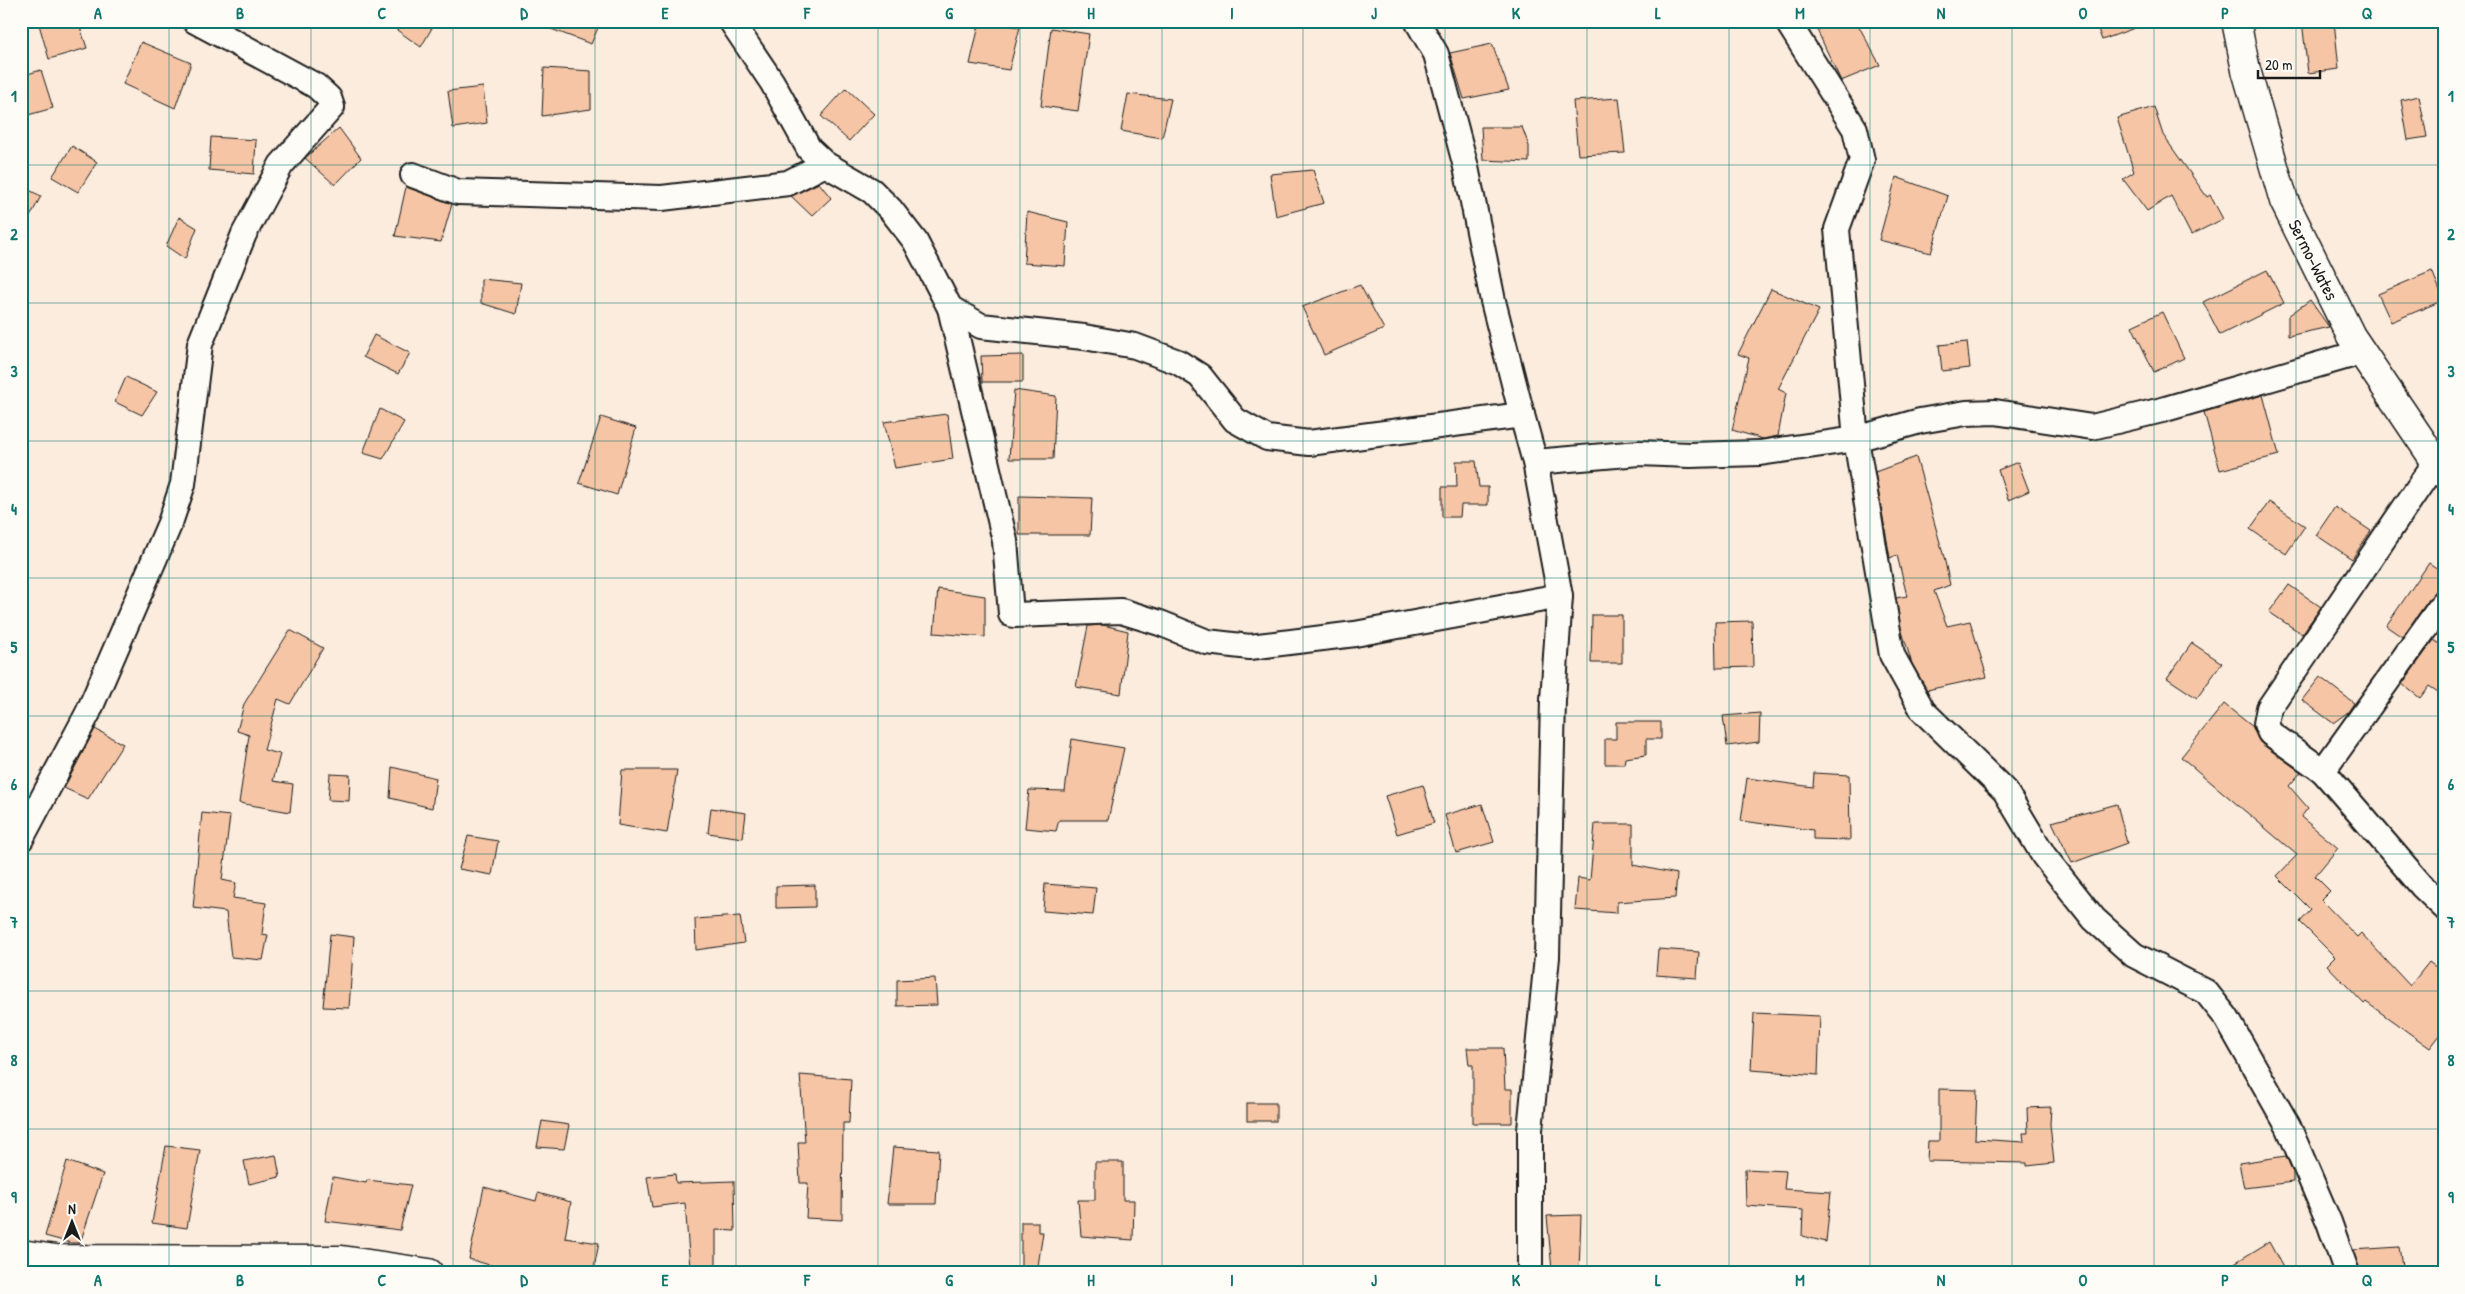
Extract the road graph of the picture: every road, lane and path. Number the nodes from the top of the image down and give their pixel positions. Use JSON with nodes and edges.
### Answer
{"nodes":[{"id":1,"x":195,"y":21,"type":"edge"},
{"id":2,"x":731,"y":21,"type":"edge"},
{"id":3,"x":1417,"y":21,"type":"edge"},
{"id":4,"x":1787,"y":21,"type":"edge"},
{"id":5,"x":2236,"y":21,"type":"edge"},
{"id":6,"x":825,"y":164,"type":"junction"},
{"id":7,"x":413,"y":175,"type":"dead end"},
{"id":8,"x":950,"y":308,"type":"junction"},
{"id":9,"x":2362,"y":352,"type":"junction"},
{"id":10,"x":1522,"y":415,"type":"junction"},
{"id":11,"x":1856,"y":439,"type":"junction"},
{"id":12,"x":1535,"y":462,"type":"junction"},
{"id":13,"x":2439,"y":468,"type":"edge"},
{"id":14,"x":1560,"y":596,"type":"junction"},
{"id":15,"x":2444,"y":602,"type":"edge"},
{"id":16,"x":2323,"y":771,"type":"junction"},
{"id":17,"x":21,"y":839,"type":"edge"},
{"id":18,"x":2444,"y":907,"type":"edge"},
{"id":19,"x":21,"y":1254,"type":"edge"},
{"id":20,"x":429,"y":1273,"type":"edge"},
{"id":21,"x":1530,"y":1273,"type":"edge"},
{"id":22,"x":2347,"y":1273,"type":"edge"}],
"edges":[{"from":1,"to":17,"type":"street"},
{"from":2,"to":6,"type":"street"},
{"from":3,"to":10,"type":"street"},
{"from":4,"to":11,"type":"street"},
{"from":5,"to":9,"type":"main road","name":"Sermo-Wates"},
{"from":6,"to":7,"type":"street"},
{"from":6,"to":8,"type":"street"},
{"from":8,"to":10,"type":"street"},
{"from":8,"to":14,"type":"street"},
{"from":9,"to":11,"type":"street"},
{"from":9,"to":13,"type":"main road","name":"Sermo-Wates"},
{"from":10,"to":12,"type":"street"},
{"from":11,"to":12,"type":"street"},
{"from":11,"to":22,"type":"street"},
{"from":12,"to":14,"type":"street"},
{"from":13,"to":16,"type":"street"},
{"from":14,"to":21,"type":"street"},
{"from":15,"to":16,"type":"street"},
{"from":16,"to":18,"type":"street"},
{"from":19,"to":20,"type":"main road"}]}
